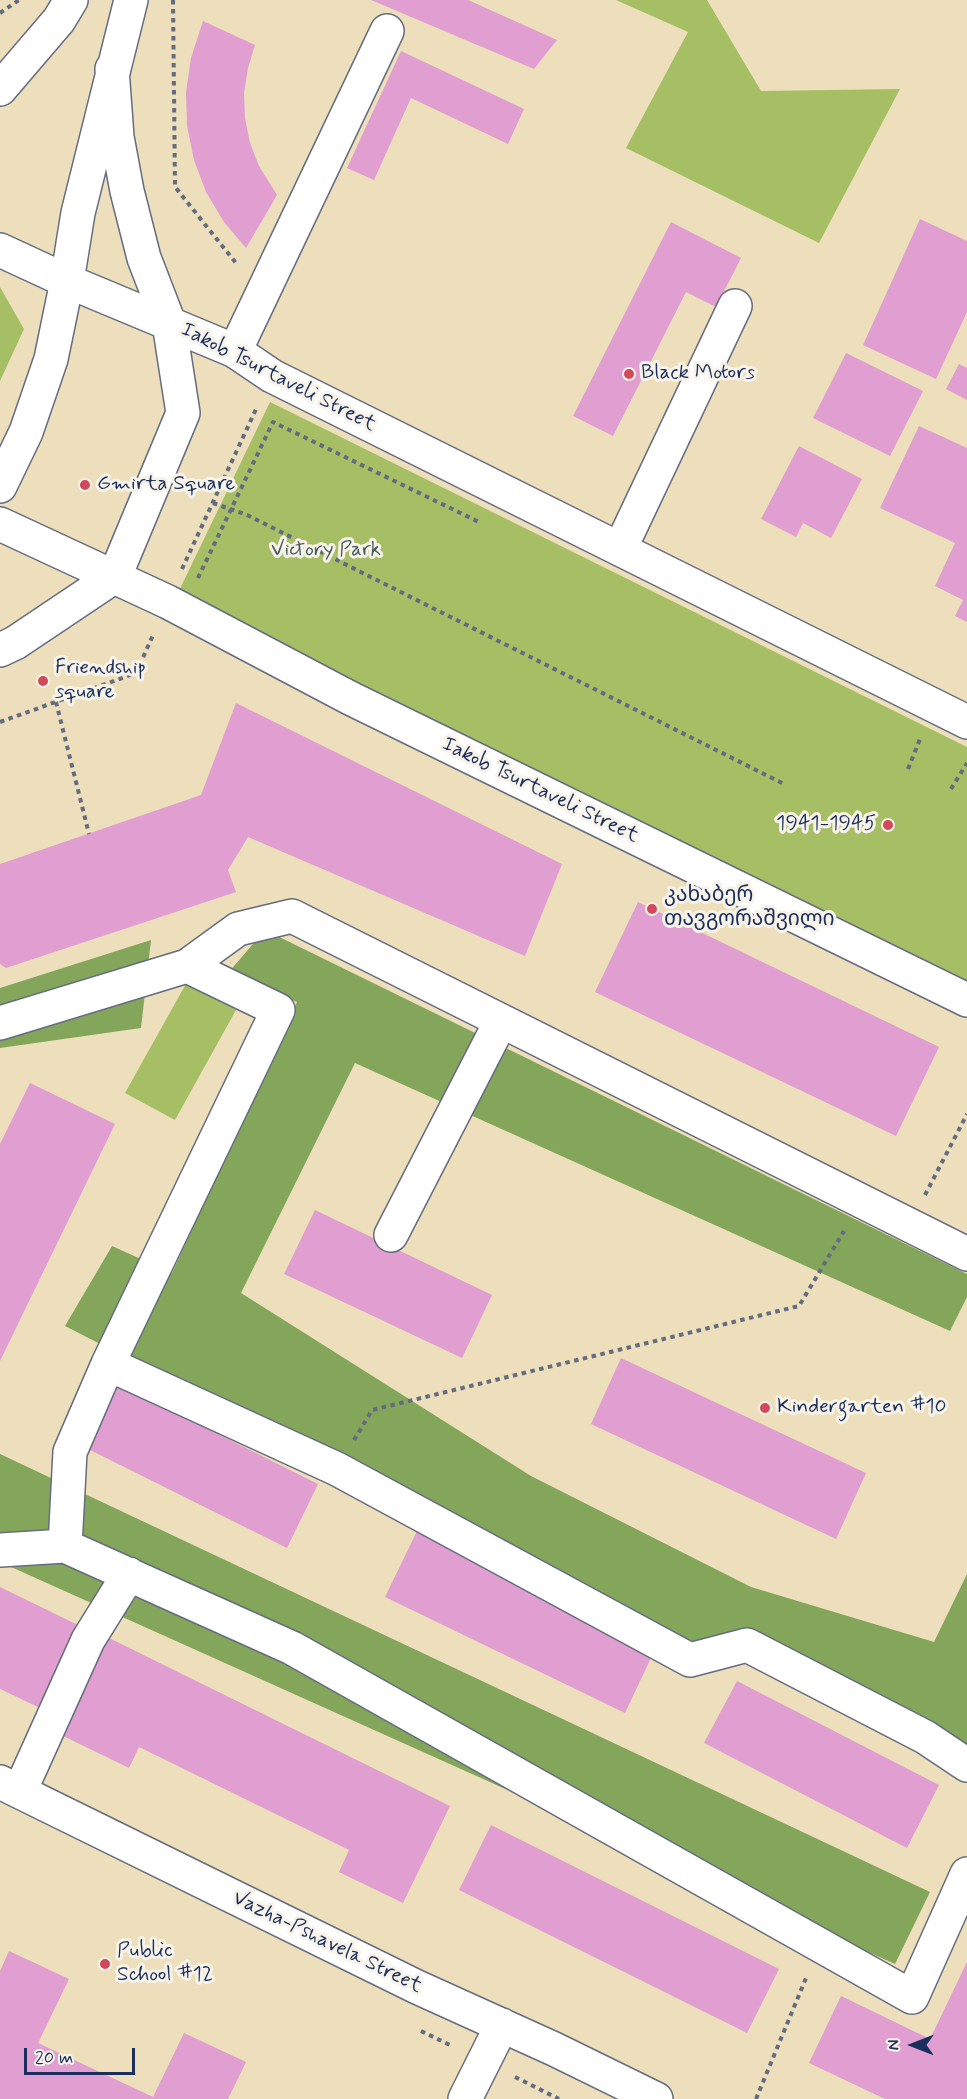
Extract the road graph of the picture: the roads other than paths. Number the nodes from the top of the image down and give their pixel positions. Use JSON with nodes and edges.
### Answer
{"nodes":[{"id":1,"x":71,"y":0,"type":"edge"},
{"id":2,"x":131,"y":0,"type":"edge"},
{"id":3,"x":387,"y":31,"type":"dead end"},
{"id":4,"x":112,"y":69,"type":"junction"},
{"id":5,"x":1,"y":87,"type":"edge"},
{"id":6,"x":0,"y":250,"type":"edge"},
{"id":7,"x":67,"y":281,"type":"junction"},
{"id":8,"x":735,"y":306,"type":"dead end"},
{"id":9,"x":169,"y":323,"type":"junction"},
{"id":10,"x":235,"y":351,"type":"junction"},
{"id":11,"x":0,"y":486,"type":"edge"},
{"id":12,"x":0,"y":524,"type":"edge"},
{"id":13,"x":620,"y":549,"type":"junction"},
{"id":14,"x":115,"y":576,"type":"junction"},
{"id":15,"x":0,"y":650,"type":"edge"},
{"id":16,"x":967,"y":722,"type":"edge"},
{"id":17,"x":187,"y":966,"type":"junction"},
{"id":18,"x":967,"y":1000,"type":"edge"},
{"id":19,"x":501,"y":1021,"type":"junction"},
{"id":20,"x":0,"y":1023,"type":"edge"},
{"id":21,"x":392,"y":1235,"type":"dead end"},
{"id":22,"x":967,"y":1254,"type":"edge"},
{"id":23,"x":108,"y":1364,"type":"junction"},
{"id":24,"x":65,"y":1546,"type":"junction"},
{"id":25,"x":0,"y":1550,"type":"edge"},
{"id":26,"x":129,"y":1574,"type":"junction"},
{"id":27,"x":967,"y":1765,"type":"edge"},
{"id":28,"x":10,"y":1787,"type":"edge"},
{"id":29,"x":967,"y":1874,"type":"edge"},
{"id":30,"x":502,"y":2025,"type":"junction"},
{"id":31,"x":465,"y":2099,"type":"edge"},
{"id":32,"x":656,"y":2099,"type":"edge"}],
"edges":[{"from":1,"to":5,"type":"main road"},
{"from":2,"to":4,"type":"main road"},
{"from":3,"to":10,"type":"main road"},
{"from":4,"to":7,"type":"main road"},
{"from":4,"to":9,"type":"main road"},
{"from":6,"to":7,"type":"main road"},
{"from":7,"to":9,"type":"main road"},
{"from":7,"to":11,"type":"main road"},
{"from":8,"to":13,"type":"main road"},
{"from":9,"to":10,"type":"main road","name":"Iakob Tsurtaveli Street"},
{"from":9,"to":14,"type":"main road"},
{"from":10,"to":13,"type":"main road","name":"Iakob Tsurtaveli Street"},
{"from":12,"to":14,"type":"main road"},
{"from":13,"to":16,"type":"main road","name":"Iakob Tsurtaveli Street"},
{"from":14,"to":15,"type":"main road"},
{"from":14,"to":18,"type":"main road","name":"Iakob Tsurtaveli Street"},
{"from":17,"to":19,"type":"main road"},
{"from":17,"to":20,"type":"main road"},
{"from":17,"to":23,"type":"main road"},
{"from":19,"to":21,"type":"main road"},
{"from":19,"to":22,"type":"main road"},
{"from":23,"to":24,"type":"main road"},
{"from":23,"to":27,"type":"main road"},
{"from":24,"to":25,"type":"main road"},
{"from":24,"to":26,"type":"main road"},
{"from":26,"to":28,"type":"main road"},
{"from":26,"to":29,"type":"main road"},
{"from":28,"to":30,"type":"main road","name":"Vazha-Pshavela Street"},
{"from":30,"to":31,"type":"main road"},
{"from":30,"to":32,"type":"main road","name":"Vazha-Pshavela Street"}]}
